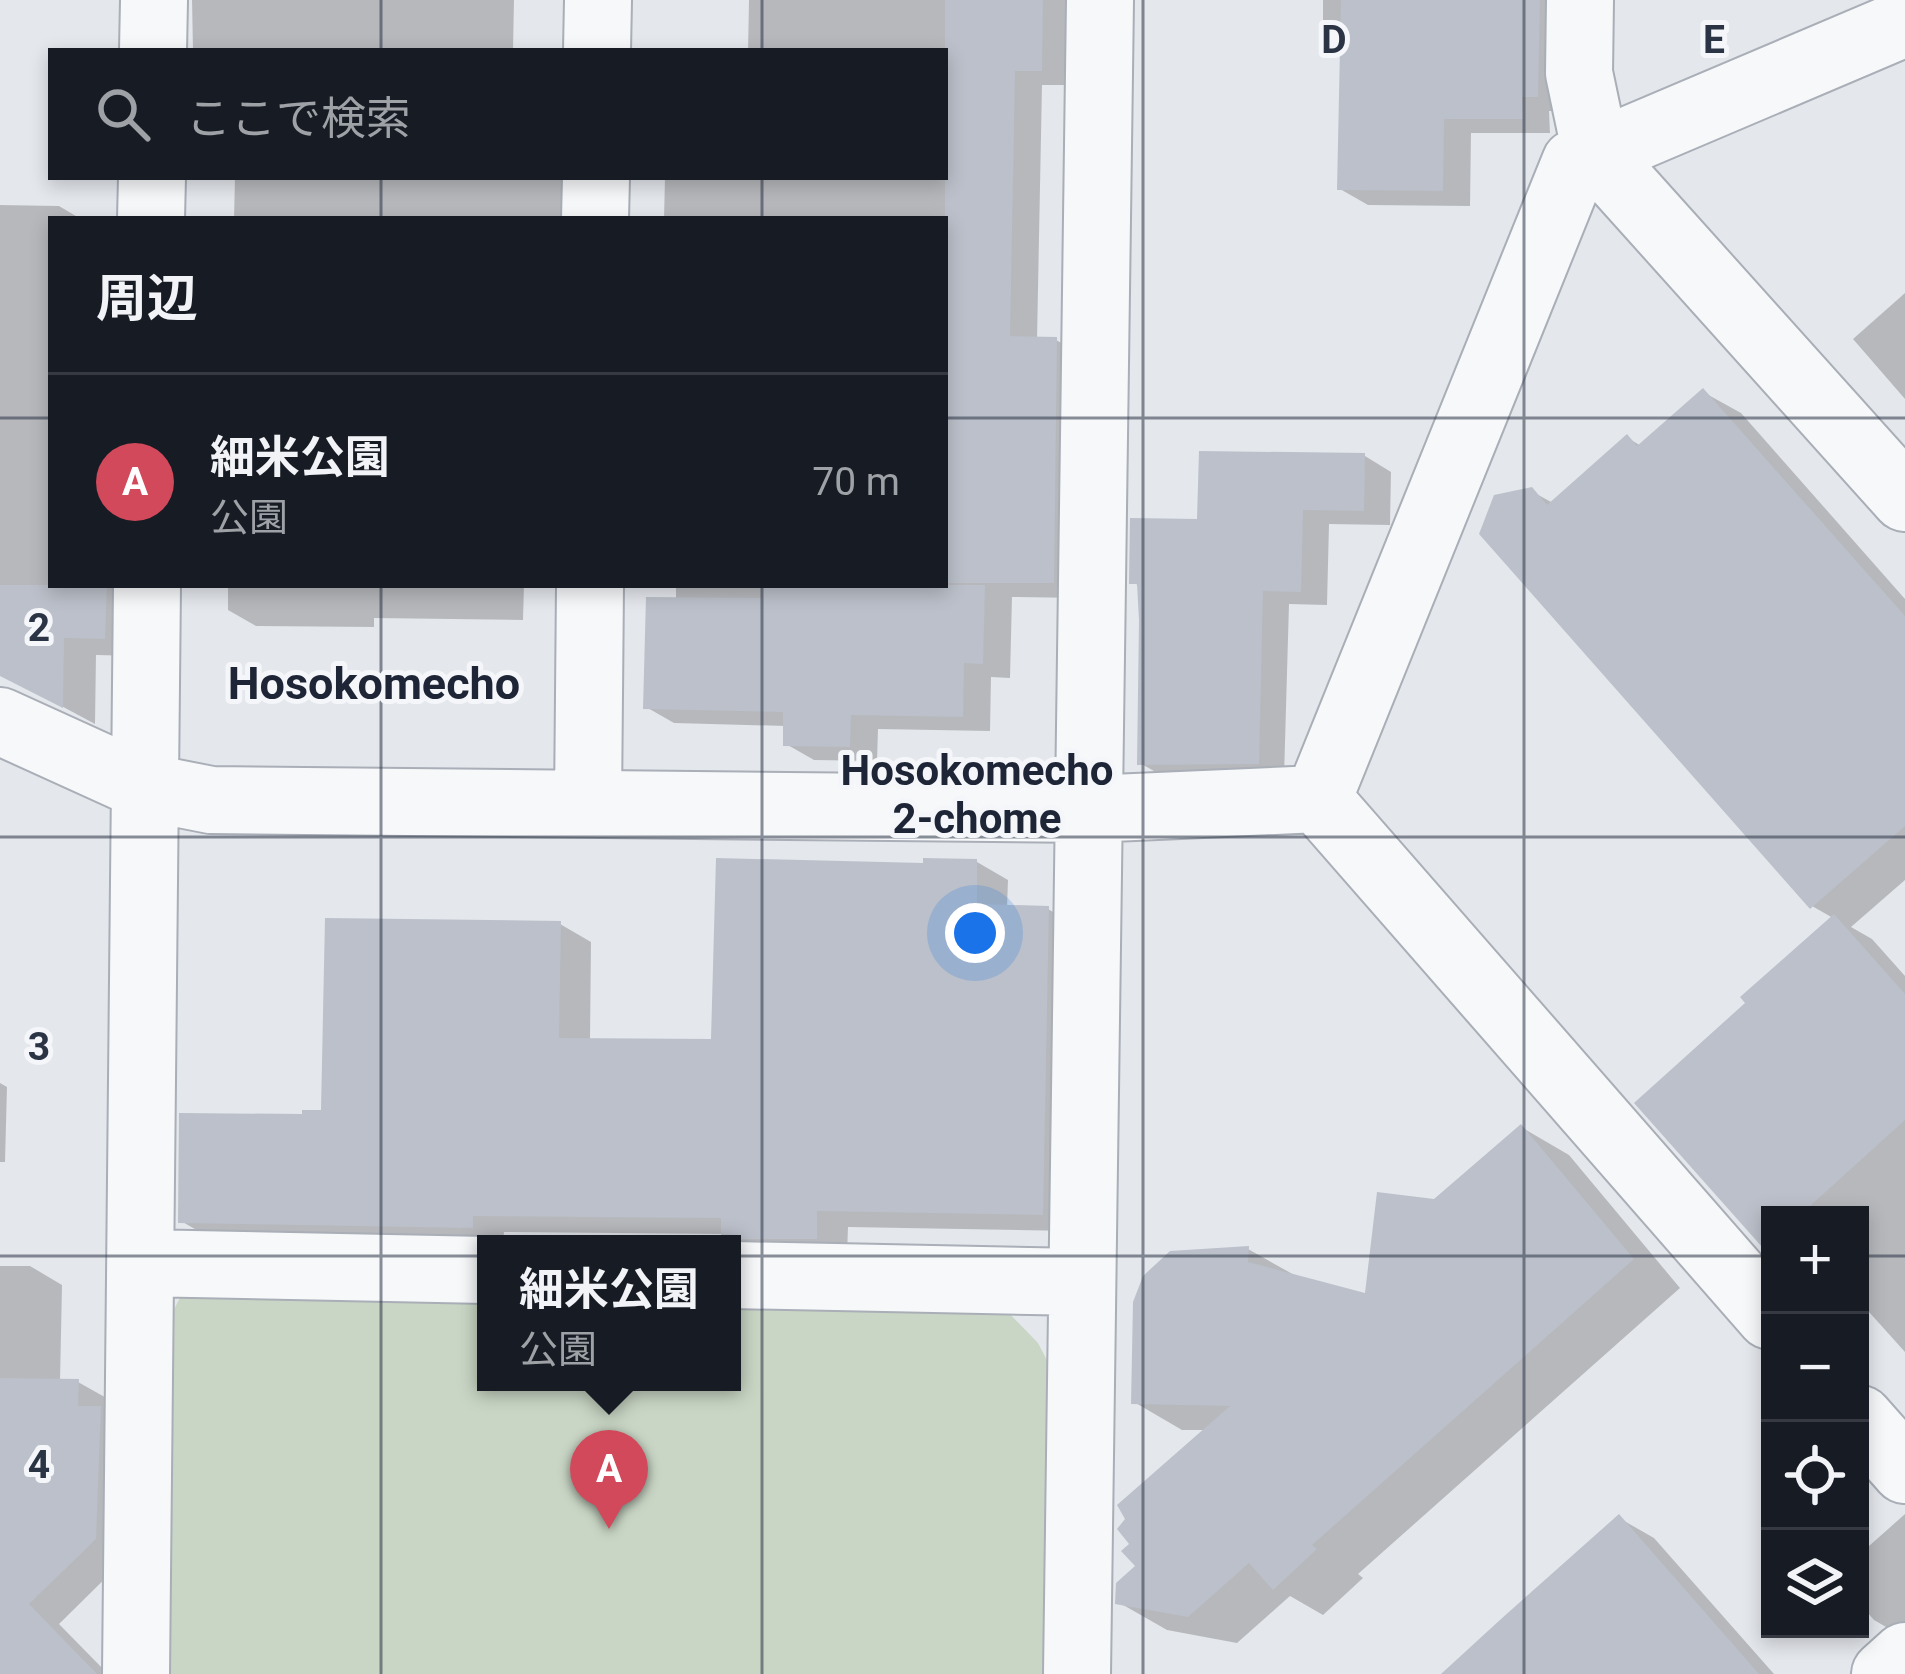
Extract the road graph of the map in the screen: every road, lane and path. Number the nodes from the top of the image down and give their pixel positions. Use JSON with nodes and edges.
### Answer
{"nodes":[{"id":1,"x":154,"y":0,"type":"edge"},
{"id":2,"x":598,"y":0,"type":"edge"},
{"id":3,"x":1100,"y":0,"type":"edge"},
{"id":4,"x":1580,"y":0,"type":"edge"},
{"id":5,"x":1905,"y":23,"type":"edge"},
{"id":6,"x":153,"y":48,"type":"edge"},
{"id":7,"x":597,"y":48,"type":"edge"},
{"id":8,"x":1596,"y":154,"type":"junction"},
{"id":9,"x":152,"y":180,"type":"edge"},
{"id":10,"x":596,"y":180,"type":"edge"},
{"id":11,"x":152,"y":216,"type":"edge"},
{"id":12,"x":595,"y":216,"type":"edge"},
{"id":13,"x":1905,"y":498,"type":"edge"},
{"id":14,"x":148,"y":588,"type":"edge"},
{"id":15,"x":590,"y":588,"type":"edge"},
{"id":16,"x":0,"y":721,"type":"edge"},
{"id":17,"x":145,"y":787,"type":"junction"},
{"id":18,"x":1318,"y":799,"type":"junction"},
{"id":19,"x":588,"y":804,"type":"junction"},
{"id":20,"x":1088,"y":809,"type":"junction"},
{"id":21,"x":141,"y":1264,"type":"junction"},
{"id":22,"x":477,"y":1270,"type":"edge"},
{"id":23,"x":741,"y":1275,"type":"edge"},
{"id":24,"x":1082,"y":1282,"type":"junction"},
{"id":25,"x":1768,"y":1314,"type":"edge"},
{"id":26,"x":1863,"y":1422,"type":"edge"},
{"id":27,"x":1905,"y":1471,"type":"edge"},
{"id":28,"x":1905,"y":1656,"type":"edge"},
{"id":29,"x":136,"y":1674,"type":"edge"},
{"id":30,"x":1077,"y":1674,"type":"edge"},
{"id":31,"x":1885,"y":1674,"type":"edge"}],
"edges":[{"from":1,"to":6,"type":"street"},
{"from":2,"to":7,"type":"street"},
{"from":3,"to":20,"type":"street"},
{"from":4,"to":8,"type":"street"},
{"from":5,"to":8,"type":"street"},
{"from":8,"to":13,"type":"street"},
{"from":8,"to":18,"type":"street"},
{"from":9,"to":11,"type":"street"},
{"from":10,"to":12,"type":"street"},
{"from":14,"to":17,"type":"street"},
{"from":15,"to":19,"type":"street"},
{"from":16,"to":17,"type":"street"},
{"from":17,"to":19,"type":"street"},
{"from":17,"to":21,"type":"street"},
{"from":18,"to":20,"type":"street"},
{"from":18,"to":25,"type":"street"},
{"from":19,"to":20,"type":"street"},
{"from":20,"to":24,"type":"street"},
{"from":21,"to":22,"type":"street"},
{"from":21,"to":29,"type":"street"},
{"from":23,"to":24,"type":"street"},
{"from":24,"to":30,"type":"street"},
{"from":26,"to":27,"type":"street"},
{"from":28,"to":31,"type":"street"}]}
